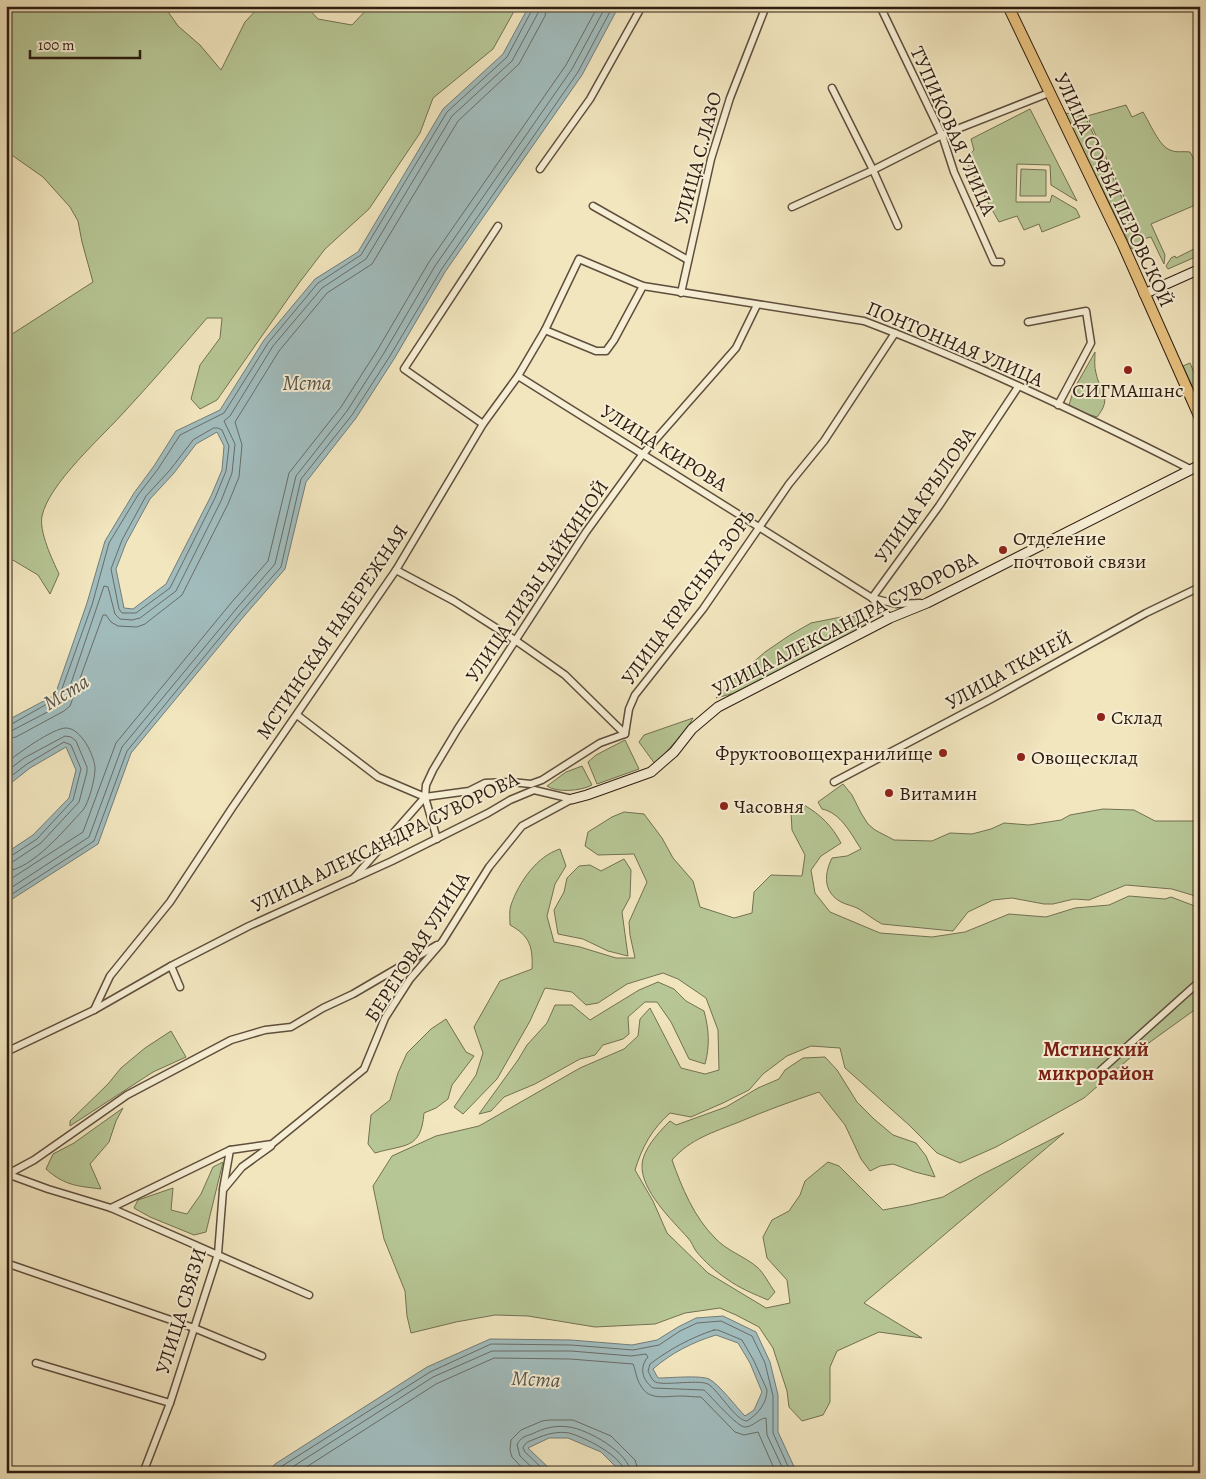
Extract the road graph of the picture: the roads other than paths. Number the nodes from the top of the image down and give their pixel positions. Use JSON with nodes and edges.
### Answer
{"nodes":[{"id":1,"x":642,"y":6,"type":"edge"},
{"id":2,"x":766,"y":6,"type":"edge"},
{"id":3,"x":880,"y":6,"type":"edge"},
{"id":4,"x":1008,"y":6,"type":"edge"},
{"id":5,"x":832,"y":88,"type":"dead end"},
{"id":6,"x":1049,"y":93,"type":"junction"},
{"id":7,"x":942,"y":135,"type":"junction"},
{"id":8,"x":540,"y":169,"type":"dead end"},
{"id":9,"x":873,"y":170,"type":"junction"},
{"id":10,"x":592,"y":206,"type":"dead end"},
{"id":11,"x":792,"y":207,"type":"dead end"},
{"id":12,"x":498,"y":226,"type":"dead end"},
{"id":13,"x":898,"y":226,"type":"dead end"},
{"id":14,"x":579,"y":260,"type":"joint"},
{"id":15,"x":688,"y":260,"type":"junction"},
{"id":16,"x":1001,"y":262,"type":"dead end"},
{"id":17,"x":1200,"y":269,"type":"edge"},
{"id":18,"x":643,"y":286,"type":"junction"},
{"id":19,"x":681,"y":293,"type":"junction"},
{"id":20,"x":1144,"y":294,"type":"junction"},
{"id":21,"x":757,"y":305,"type":"junction"},
{"id":22,"x":1028,"y":322,"type":"dead end"},
{"id":23,"x":545,"y":330,"type":"junction"},
{"id":24,"x":895,"y":333,"type":"junction"},
{"id":25,"x":518,"y":376,"type":"junction"},
{"id":26,"x":1018,"y":387,"type":"junction"},
{"id":27,"x":1058,"y":405,"type":"junction"},
{"id":28,"x":1200,"y":418,"type":"edge"},
{"id":29,"x":483,"y":424,"type":"junction"},
{"id":30,"x":642,"y":455,"type":"junction"},
{"id":31,"x":1200,"y":465,"type":"edge"},
{"id":32,"x":1190,"y":469,"type":"junction"},
{"id":33,"x":760,"y":528,"type":"junction"},
{"id":34,"x":396,"y":570,"type":"junction"},
{"id":35,"x":1200,"y":587,"type":"edge"},
{"id":36,"x":872,"y":598,"type":"junction"},
{"id":37,"x":927,"y":603,"type":"junction"},
{"id":38,"x":890,"y":618,"type":"junction"},
{"id":39,"x":514,"y":640,"type":"junction"},
{"id":40,"x":297,"y":715,"type":"junction"},
{"id":41,"x":625,"y":734,"type":"junction"},
{"id":42,"x":834,"y":782,"type":"dead end"},
{"id":43,"x":425,"y":797,"type":"junction"},
{"id":44,"x":572,"y":799,"type":"junction"},
{"id":45,"x":437,"y":840,"type":"junction"},
{"id":46,"x":353,"y":880,"type":"junction"},
{"id":47,"x":442,"y":942,"type":"junction"},
{"id":48,"x":171,"y":966,"type":"junction"},
{"id":49,"x":1200,"y":981,"type":"edge"},
{"id":50,"x":180,"y":987,"type":"dead end"},
{"id":51,"x":94,"y":1010,"type":"junction"},
{"id":52,"x":6,"y":1052,"type":"edge"},
{"id":53,"x":1101,"y":1070,"type":"dead end"},
{"id":54,"x":272,"y":1144,"type":"junction"},
{"id":55,"x":230,"y":1150,"type":"junction"},
{"id":56,"x":7,"y":1174,"type":"edge"},
{"id":57,"x":223,"y":1190,"type":"junction"},
{"id":58,"x":111,"y":1208,"type":"junction"},
{"id":59,"x":218,"y":1254,"type":"junction"},
{"id":60,"x":6,"y":1263,"type":"edge"},
{"id":61,"x":309,"y":1295,"type":"dead end"},
{"id":62,"x":194,"y":1328,"type":"junction"},
{"id":63,"x":262,"y":1356,"type":"dead end"},
{"id":64,"x":36,"y":1363,"type":"dead end"},
{"id":65,"x":170,"y":1403,"type":"junction"},
{"id":66,"x":6,"y":1465,"type":"edge"},
{"id":67,"x":10,"y":1473,"type":"edge"},
{"id":68,"x":143,"y":1473,"type":"edge"}],
"edges":[{"from":1,"to":8,"type":"street"},
{"from":2,"to":15,"type":"street","name":"УЛИЦА С.ЛАЗО"},
{"from":3,"to":7,"type":"street","name":"ТУПИКОВАЯ УЛИЦА"},
{"from":4,"to":6,"type":"main road","name":"УЛИЦА СОФЬИ ПЕРОВСКОЙ"},
{"from":5,"to":9,"type":"street"},
{"from":6,"to":7,"type":"street"},
{"from":6,"to":20,"type":"main road","name":"УЛИЦА СОФЬИ ПЕРОВСКОЙ"},
{"from":7,"to":9,"type":"street"},
{"from":7,"to":16,"type":"street","name":"ТУПИКОВАЯ УЛИЦА"},
{"from":9,"to":11,"type":"street"},
{"from":9,"to":13,"type":"street"},
{"from":10,"to":15,"type":"street"},
{"from":12,"to":29,"type":"street"},
{"from":14,"to":18,"type":"street","name":"ПОНТОННАЯ УЛИЦА"},
{"from":14,"to":23,"type":"street","name":"МСТИНСКАЯ НАБЕРЕЖНАЯ"},
{"from":15,"to":19,"type":"street","name":"УЛИЦА С.ЛАЗО"},
{"from":17,"to":20,"type":"street"},
{"from":18,"to":19,"type":"street","name":"ПОНТОННАЯ УЛИЦА"},
{"from":18,"to":23,"type":"street"},
{"from":19,"to":21,"type":"street","name":"ПОНТОННАЯ УЛИЦА"},
{"from":20,"to":28,"type":"main road","name":"УЛИЦА СОФЬИ ПЕРОВСКОЙ"},
{"from":21,"to":24,"type":"street","name":"ПОНТОННАЯ УЛИЦА"},
{"from":21,"to":30,"type":"street","name":"УЛИЦА ЛИЗЫ ЧАЙКИНОЙ"},
{"from":22,"to":27,"type":"street"},
{"from":23,"to":25,"type":"street","name":"МСТИНСКАЯ НАБЕРЕЖНАЯ"},
{"from":24,"to":26,"type":"street","name":"ПОНТОННАЯ УЛИЦА"},
{"from":24,"to":33,"type":"street","name":"УЛИЦА КРАСНЫХ ЗОРЬ"},
{"from":25,"to":29,"type":"street","name":"МСТИНСКАЯ НАБЕРЕЖНАЯ"},
{"from":25,"to":30,"type":"street","name":"УЛИЦА КИРОВА"},
{"from":26,"to":27,"type":"street","name":"ПОНТОННАЯ УЛИЦА"},
{"from":26,"to":36,"type":"street","name":"УЛИЦА КРЫЛОВА"},
{"from":27,"to":32,"type":"street","name":"ПОНТОННАЯ УЛИЦА"},
{"from":29,"to":34,"type":"street","name":"МСТИНСКАЯ НАБЕРЕЖНАЯ"},
{"from":30,"to":33,"type":"street","name":"УЛИЦА КИРОВА"},
{"from":30,"to":39,"type":"street","name":"УЛИЦА ЛИЗЫ ЧАЙКИНОЙ"},
{"from":31,"to":32,"type":"street","name":"УЛИЦА АЛЕКСАНДРА СУВОРОВА"},
{"from":32,"to":37,"type":"street","name":"УЛИЦА АЛЕКСАНДРА СУВОРОВА"},
{"from":33,"to":36,"type":"street","name":"УЛИЦА КИРОВА"},
{"from":33,"to":41,"type":"street","name":"УЛИЦА КРАСНЫХ ЗОРЬ"},
{"from":34,"to":39,"type":"street"},
{"from":34,"to":40,"type":"street","name":"МСТИНСКАЯ НАБЕРЕЖНАЯ"},
{"from":35,"to":42,"type":"street","name":"УЛИЦА ТКАЧЕЙ"},
{"from":36,"to":37,"type":"street","name":"УЛИЦА КИРОВА"},
{"from":36,"to":38,"type":"street"},
{"from":37,"to":38,"type":"street","name":"УЛИЦА АЛЕКСАНДРА СУВОРОВА"},
{"from":38,"to":44,"type":"street","name":"УЛИЦА АЛЕКСАНДРА СУВОРОВА"},
{"from":39,"to":41,"type":"street"},
{"from":39,"to":43,"type":"street","name":"УЛИЦА ЛИЗЫ ЧАЙКИНОЙ"},
{"from":40,"to":43,"type":"street"},
{"from":40,"to":51,"type":"street","name":"МСТИНСКАЯ НАБЕРЕЖНАЯ"},
{"from":41,"to":43,"type":"street"},
{"from":43,"to":45,"type":"street"},
{"from":43,"to":46,"type":"street","name":"УЛИЦА ЛИЗЫ ЧАЙКИНОЙ"},
{"from":44,"to":45,"type":"street","name":"УЛИЦА АЛЕКСАНДРА СУВОРОВА"},
{"from":44,"to":47,"type":"street","name":"БЕРЕГОВАЯ УЛИЦА"},
{"from":45,"to":46,"type":"street","name":"УЛИЦА АЛЕКСАНДРА СУВОРОВА"},
{"from":46,"to":48,"type":"street","name":"УЛИЦА АЛЕКСАНДРА СУВОРОВА"},
{"from":47,"to":54,"type":"street","name":"БЕРЕГОВАЯ УЛИЦА"},
{"from":47,"to":56,"type":"street"},
{"from":48,"to":50,"type":"street"},
{"from":48,"to":51,"type":"street","name":"УЛИЦА АЛЕКСАНДРА СУВОРОВА"},
{"from":49,"to":53,"type":"street"},
{"from":51,"to":52,"type":"street","name":"УЛИЦА АЛЕКСАНДРА СУВОРОВА"},
{"from":54,"to":55,"type":"street"},
{"from":54,"to":57,"type":"street"},
{"from":55,"to":57,"type":"street","name":"УЛИЦА СВЯЗИ"},
{"from":55,"to":58,"type":"street"},
{"from":56,"to":58,"type":"street"},
{"from":57,"to":59,"type":"street","name":"УЛИЦА СВЯЗИ"},
{"from":58,"to":59,"type":"street"},
{"from":59,"to":61,"type":"street"},
{"from":59,"to":62,"type":"street","name":"УЛИЦА СВЯЗИ"},
{"from":60,"to":62,"type":"street"},
{"from":62,"to":63,"type":"street"},
{"from":62,"to":65,"type":"street","name":"УЛИЦА СВЯЗИ"},
{"from":64,"to":65,"type":"street"},
{"from":65,"to":68,"type":"street","name":"УЛИЦА СВЯЗИ"},
{"from":66,"to":67,"type":"street"}]}
